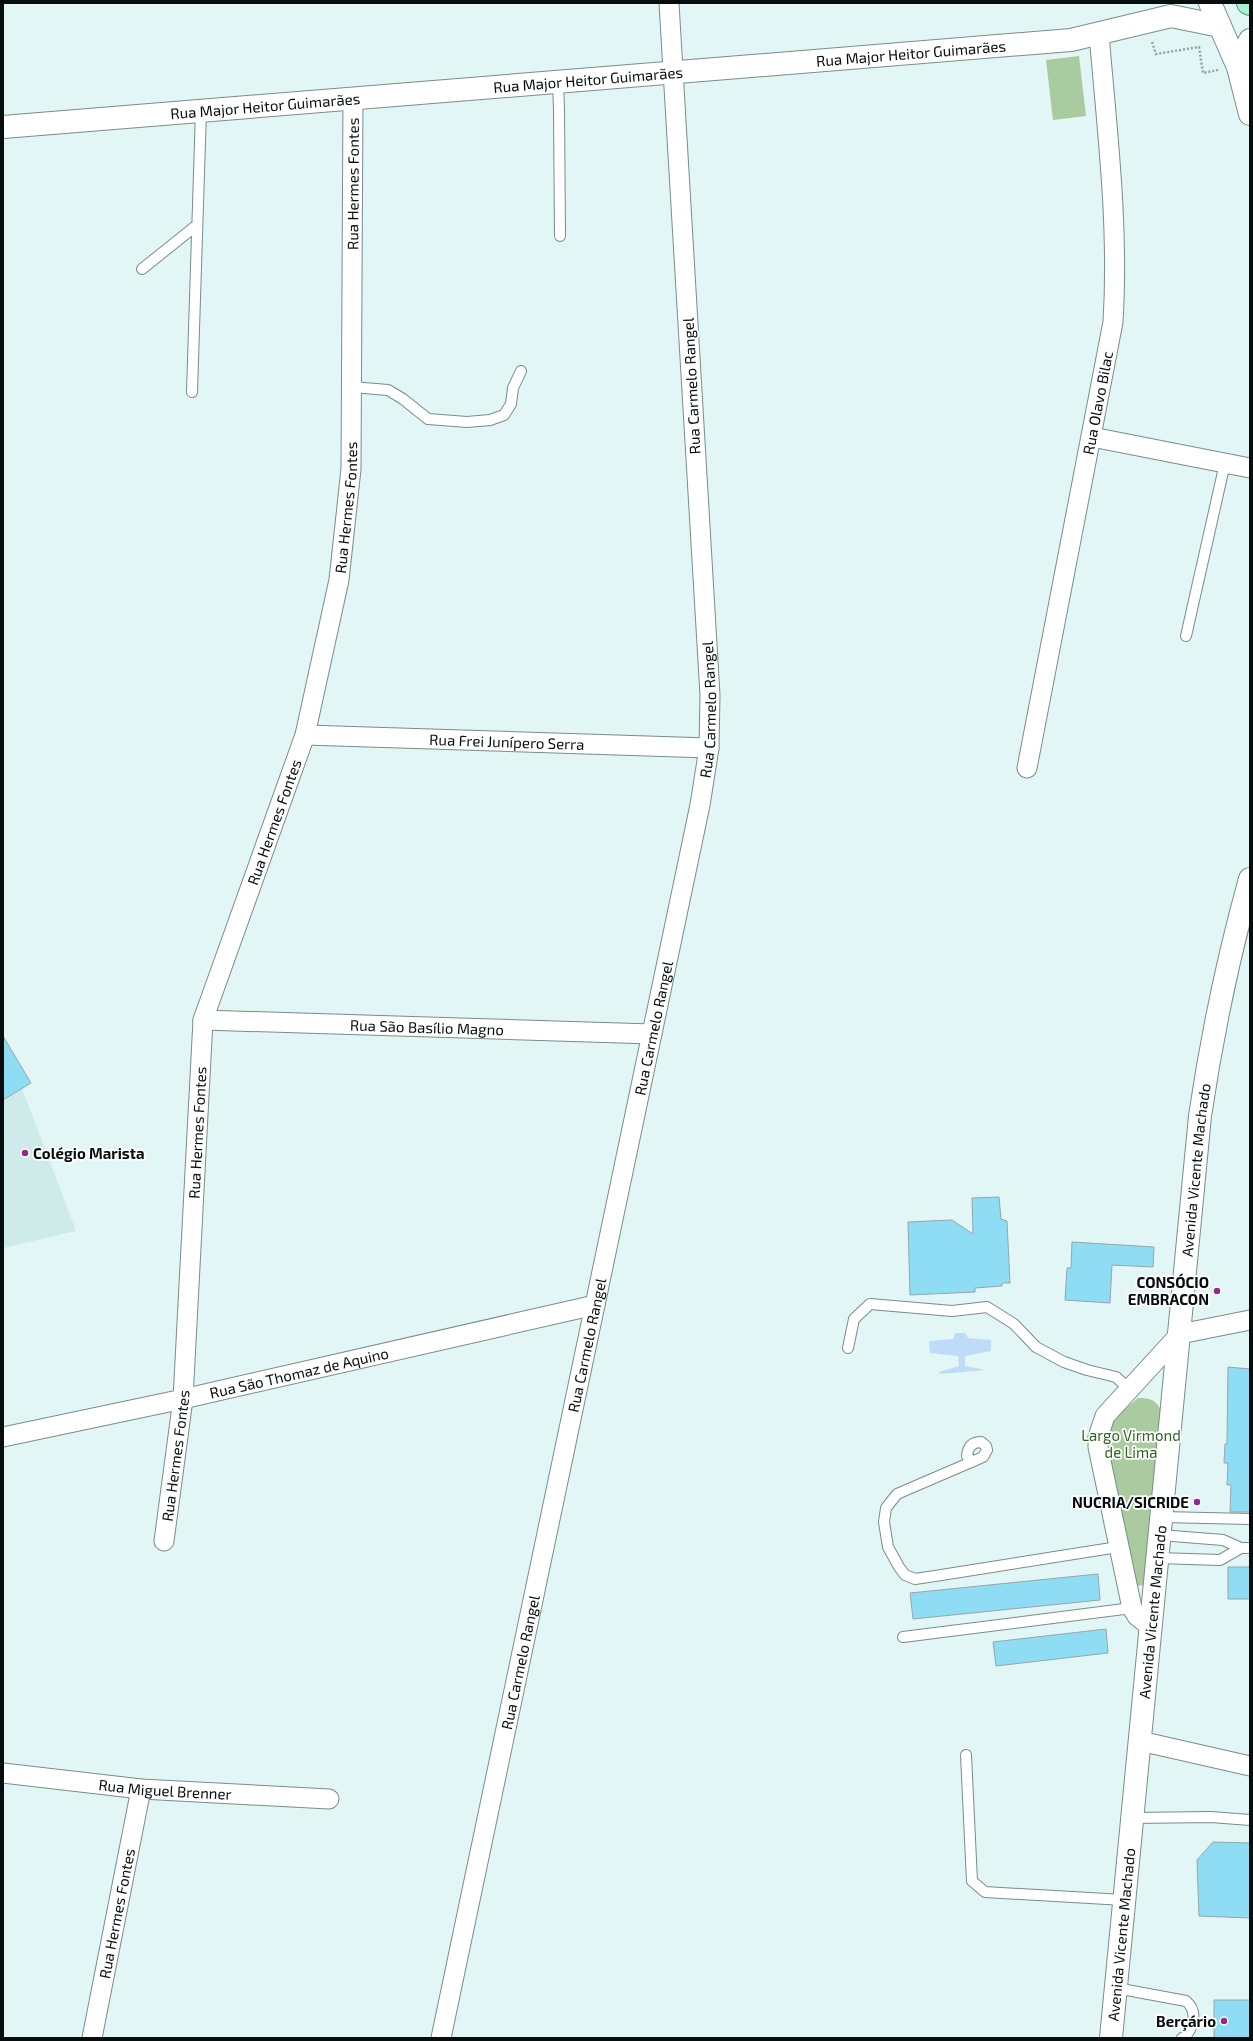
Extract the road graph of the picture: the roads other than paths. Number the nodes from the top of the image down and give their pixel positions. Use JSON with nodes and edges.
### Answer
{"nodes":[{"id":1,"x":669,"y":3,"type":"edge"},
{"id":2,"x":1210,"y":3,"type":"edge"},
{"id":3,"x":1175,"y":9,"type":"edge"},
{"id":4,"x":1220,"y":26,"type":"junction"},
{"id":5,"x":1099,"y":34,"type":"junction"},
{"id":6,"x":1250,"y":40,"type":"edge"},
{"id":7,"x":673,"y":72,"type":"junction"},
{"id":8,"x":1243,"y":80,"type":"edge"},
{"id":9,"x":558,"y":82,"type":"junction"},
{"id":10,"x":353,"y":98,"type":"junction"},
{"id":11,"x":201,"y":111,"type":"junction"},
{"id":12,"x":1250,"y":114,"type":"edge"},
{"id":13,"x":3,"y":127,"type":"edge"},
{"id":14,"x":197,"y":225,"type":"junction"},
{"id":15,"x":560,"y":236,"type":"dead end"},
{"id":16,"x":142,"y":269,"type":"dead end"},
{"id":17,"x":520,"y":371,"type":"dead end"},
{"id":18,"x":352,"y":387,"type":"junction"},
{"id":19,"x":192,"y":392,"type":"dead end"},
{"id":20,"x":1092,"y":437,"type":"junction"},
{"id":21,"x":1225,"y":463,"type":"junction"},
{"id":22,"x":1250,"y":468,"type":"edge"},
{"id":23,"x":1186,"y":636,"type":"dead end"},
{"id":24,"x":305,"y":735,"type":"junction"},
{"id":25,"x":709,"y":748,"type":"junction"},
{"id":26,"x":1027,"y":768,"type":"dead end"},
{"id":27,"x":1250,"y":879,"type":"edge"},
{"id":28,"x":1244,"y":923,"type":"edge"},
{"id":29,"x":203,"y":1020,"type":"junction"},
{"id":30,"x":652,"y":1034,"type":"junction"},
{"id":31,"x":595,"y":1305,"type":"junction"},
{"id":32,"x":1250,"y":1320,"type":"edge"},
{"id":33,"x":1180,"y":1334,"type":"junction"},
{"id":34,"x":848,"y":1348,"type":"dead end"},
{"id":35,"x":1130,"y":1389,"type":"junction"},
{"id":36,"x":183,"y":1399,"type":"junction"},
{"id":37,"x":3,"y":1437,"type":"edge"},
{"id":38,"x":972,"y":1462,"type":"dead end"},
{"id":39,"x":1250,"y":1519,"type":"edge"},
{"id":40,"x":1161,"y":1526,"type":"junction"},
{"id":41,"x":164,"y":1541,"type":"dead end"},
{"id":42,"x":1118,"y":1547,"type":"junction"},
{"id":43,"x":1246,"y":1548,"type":"edge"},
{"id":44,"x":1158,"y":1558,"type":"junction"},
{"id":45,"x":1132,"y":1608,"type":"junction"},
{"id":46,"x":1151,"y":1627,"type":"junction"},
{"id":47,"x":902,"y":1637,"type":"dead end"},
{"id":48,"x":1140,"y":1741,"type":"junction"},
{"id":49,"x":966,"y":1755,"type":"dead end"},
{"id":50,"x":1250,"y":1766,"type":"edge"},
{"id":51,"x":3,"y":1773,"type":"edge"},
{"id":52,"x":141,"y":1789,"type":"junction"},
{"id":53,"x":329,"y":1799,"type":"dead end"},
{"id":54,"x":1132,"y":1818,"type":"junction"},
{"id":55,"x":1250,"y":1820,"type":"edge"},
{"id":56,"x":1124,"y":1900,"type":"junction"},
{"id":57,"x":1116,"y":1988,"type":"junction"},
{"id":58,"x":92,"y":2038,"type":"edge"},
{"id":59,"x":441,"y":2038,"type":"edge"},
{"id":60,"x":1111,"y":2038,"type":"edge"},
{"id":61,"x":1182,"y":2038,"type":"edge"}],
"edges":[{"from":1,"to":7,"type":"street","name":"Rua Carmelo Rangel"},
{"from":2,"to":4,"type":"street"},
{"from":3,"to":4,"type":"street","name":"Rua Major Heitor Guimarães"},
{"from":3,"to":5,"type":"street","name":"Rua Major Heitor Guimarães"},
{"from":4,"to":8,"type":"street"},
{"from":5,"to":7,"type":"street","name":"Rua Major Heitor Guimarães"},
{"from":5,"to":20,"type":"street","name":"Rua Olavo Bilac"},
{"from":6,"to":8,"type":"street"},
{"from":7,"to":9,"type":"street","name":"Rua Major Heitor Guimarães"},
{"from":7,"to":25,"type":"street","name":"Rua Carmelo Rangel"},
{"from":8,"to":12,"type":"street"},
{"from":9,"to":10,"type":"street","name":"Rua Major Heitor Guimarães"},
{"from":9,"to":15,"type":"lane"},
{"from":10,"to":11,"type":"street","name":"Rua Major Heitor Guimarães"},
{"from":10,"to":18,"type":"street","name":"Rua Hermes Fontes"},
{"from":11,"to":13,"type":"street","name":"Rua Major Heitor Guimarães"},
{"from":11,"to":14,"type":"lane"},
{"from":14,"to":16,"type":"lane"},
{"from":14,"to":19,"type":"lane"},
{"from":17,"to":18,"type":"lane"},
{"from":18,"to":24,"type":"street","name":"Rua Hermes Fontes"},
{"from":20,"to":21,"type":"street"},
{"from":20,"to":26,"type":"street","name":"Rua Olavo Bilac"},
{"from":21,"to":22,"type":"street"},
{"from":21,"to":23,"type":"lane"},
{"from":24,"to":25,"type":"street","name":"Rua Frei Junípero Serra"},
{"from":24,"to":29,"type":"street","name":"Rua Hermes Fontes"},
{"from":25,"to":30,"type":"street","name":"Rua Carmelo Rangel"},
{"from":27,"to":28,"type":"street","name":"Avenida Vicente Machado"},
{"from":28,"to":33,"type":"street","name":"Avenida Vicente Machado"},
{"from":29,"to":30,"type":"street","name":"Rua São Basílio Magno"},
{"from":29,"to":36,"type":"street","name":"Rua Hermes Fontes"},
{"from":30,"to":31,"type":"street","name":"Rua Carmelo Rangel"},
{"from":31,"to":36,"type":"street","name":"Rua São Thomaz de Aquino"},
{"from":31,"to":59,"type":"street","name":"Rua Carmelo Rangel"},
{"from":32,"to":33,"type":"street"},
{"from":33,"to":35,"type":"street"},
{"from":33,"to":40,"type":"street","name":"Avenida Vicente Machado"},
{"from":34,"to":35,"type":"lane"},
{"from":35,"to":42,"type":"street"},
{"from":36,"to":37,"type":"street","name":"Rua São Thomaz de Aquino"},
{"from":36,"to":41,"type":"street","name":"Rua Hermes Fontes"},
{"from":38,"to":42,"type":"lane"},
{"from":39,"to":40,"type":"lane"},
{"from":40,"to":43,"type":"lane"},
{"from":40,"to":44,"type":"street","name":"Avenida Vicente Machado"},
{"from":42,"to":45,"type":"street"},
{"from":43,"to":44,"type":"lane"},
{"from":44,"to":46,"type":"street","name":"Avenida Vicente Machado"},
{"from":45,"to":46,"type":"street"},
{"from":45,"to":47,"type":"lane"},
{"from":46,"to":48,"type":"street","name":"Avenida Vicente Machado"},
{"from":48,"to":50,"type":"street"},
{"from":48,"to":54,"type":"street","name":"Avenida Vicente Machado"},
{"from":49,"to":56,"type":"lane"},
{"from":51,"to":52,"type":"street","name":"Rua Miguel Brenner"},
{"from":52,"to":53,"type":"street","name":"Rua Miguel Brenner"},
{"from":52,"to":58,"type":"street","name":"Rua Hermes Fontes"},
{"from":54,"to":55,"type":"lane"},
{"from":54,"to":56,"type":"street","name":"Avenida Vicente Machado"},
{"from":56,"to":57,"type":"street","name":"Avenida Vicente Machado"},
{"from":57,"to":60,"type":"street","name":"Avenida Vicente Machado"},
{"from":57,"to":61,"type":"lane"}]}
